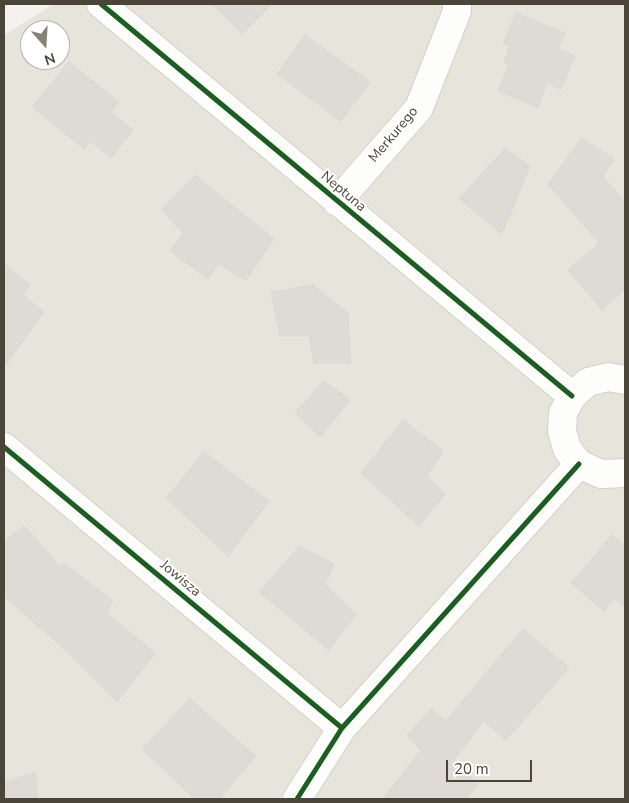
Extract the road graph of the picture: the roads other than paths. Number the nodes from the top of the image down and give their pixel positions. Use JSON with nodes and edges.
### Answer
{"nodes":[{"id":1,"x":101,"y":4,"type":"edge"},
{"id":2,"x":457,"y":4,"type":"edge"},
{"id":3,"x":337,"y":202,"type":"junction"},
{"id":4,"x":625,"y":380,"type":"edge"},
{"id":5,"x":572,"y":396,"type":"junction"},
{"id":6,"x":4,"y":446,"type":"edge"},
{"id":7,"x":579,"y":464,"type":"junction"},
{"id":8,"x":625,"y":473,"type":"edge"},
{"id":9,"x":342,"y":728,"type":"junction"},
{"id":10,"x":297,"y":799,"type":"edge"}],
"edges":[{"from":1,"to":3,"type":"street","name":"Neptuna"},
{"from":2,"to":3,"type":"street","name":"Merkurego"},
{"from":3,"to":5,"type":"street","name":"Neptuna"},
{"from":4,"to":5,"type":"street"},
{"from":5,"to":7,"type":"street"},
{"from":6,"to":9,"type":"street","name":"Jowisza"},
{"from":7,"to":8,"type":"street"},
{"from":7,"to":9,"type":"street"},
{"from":9,"to":10,"type":"street"}]}
